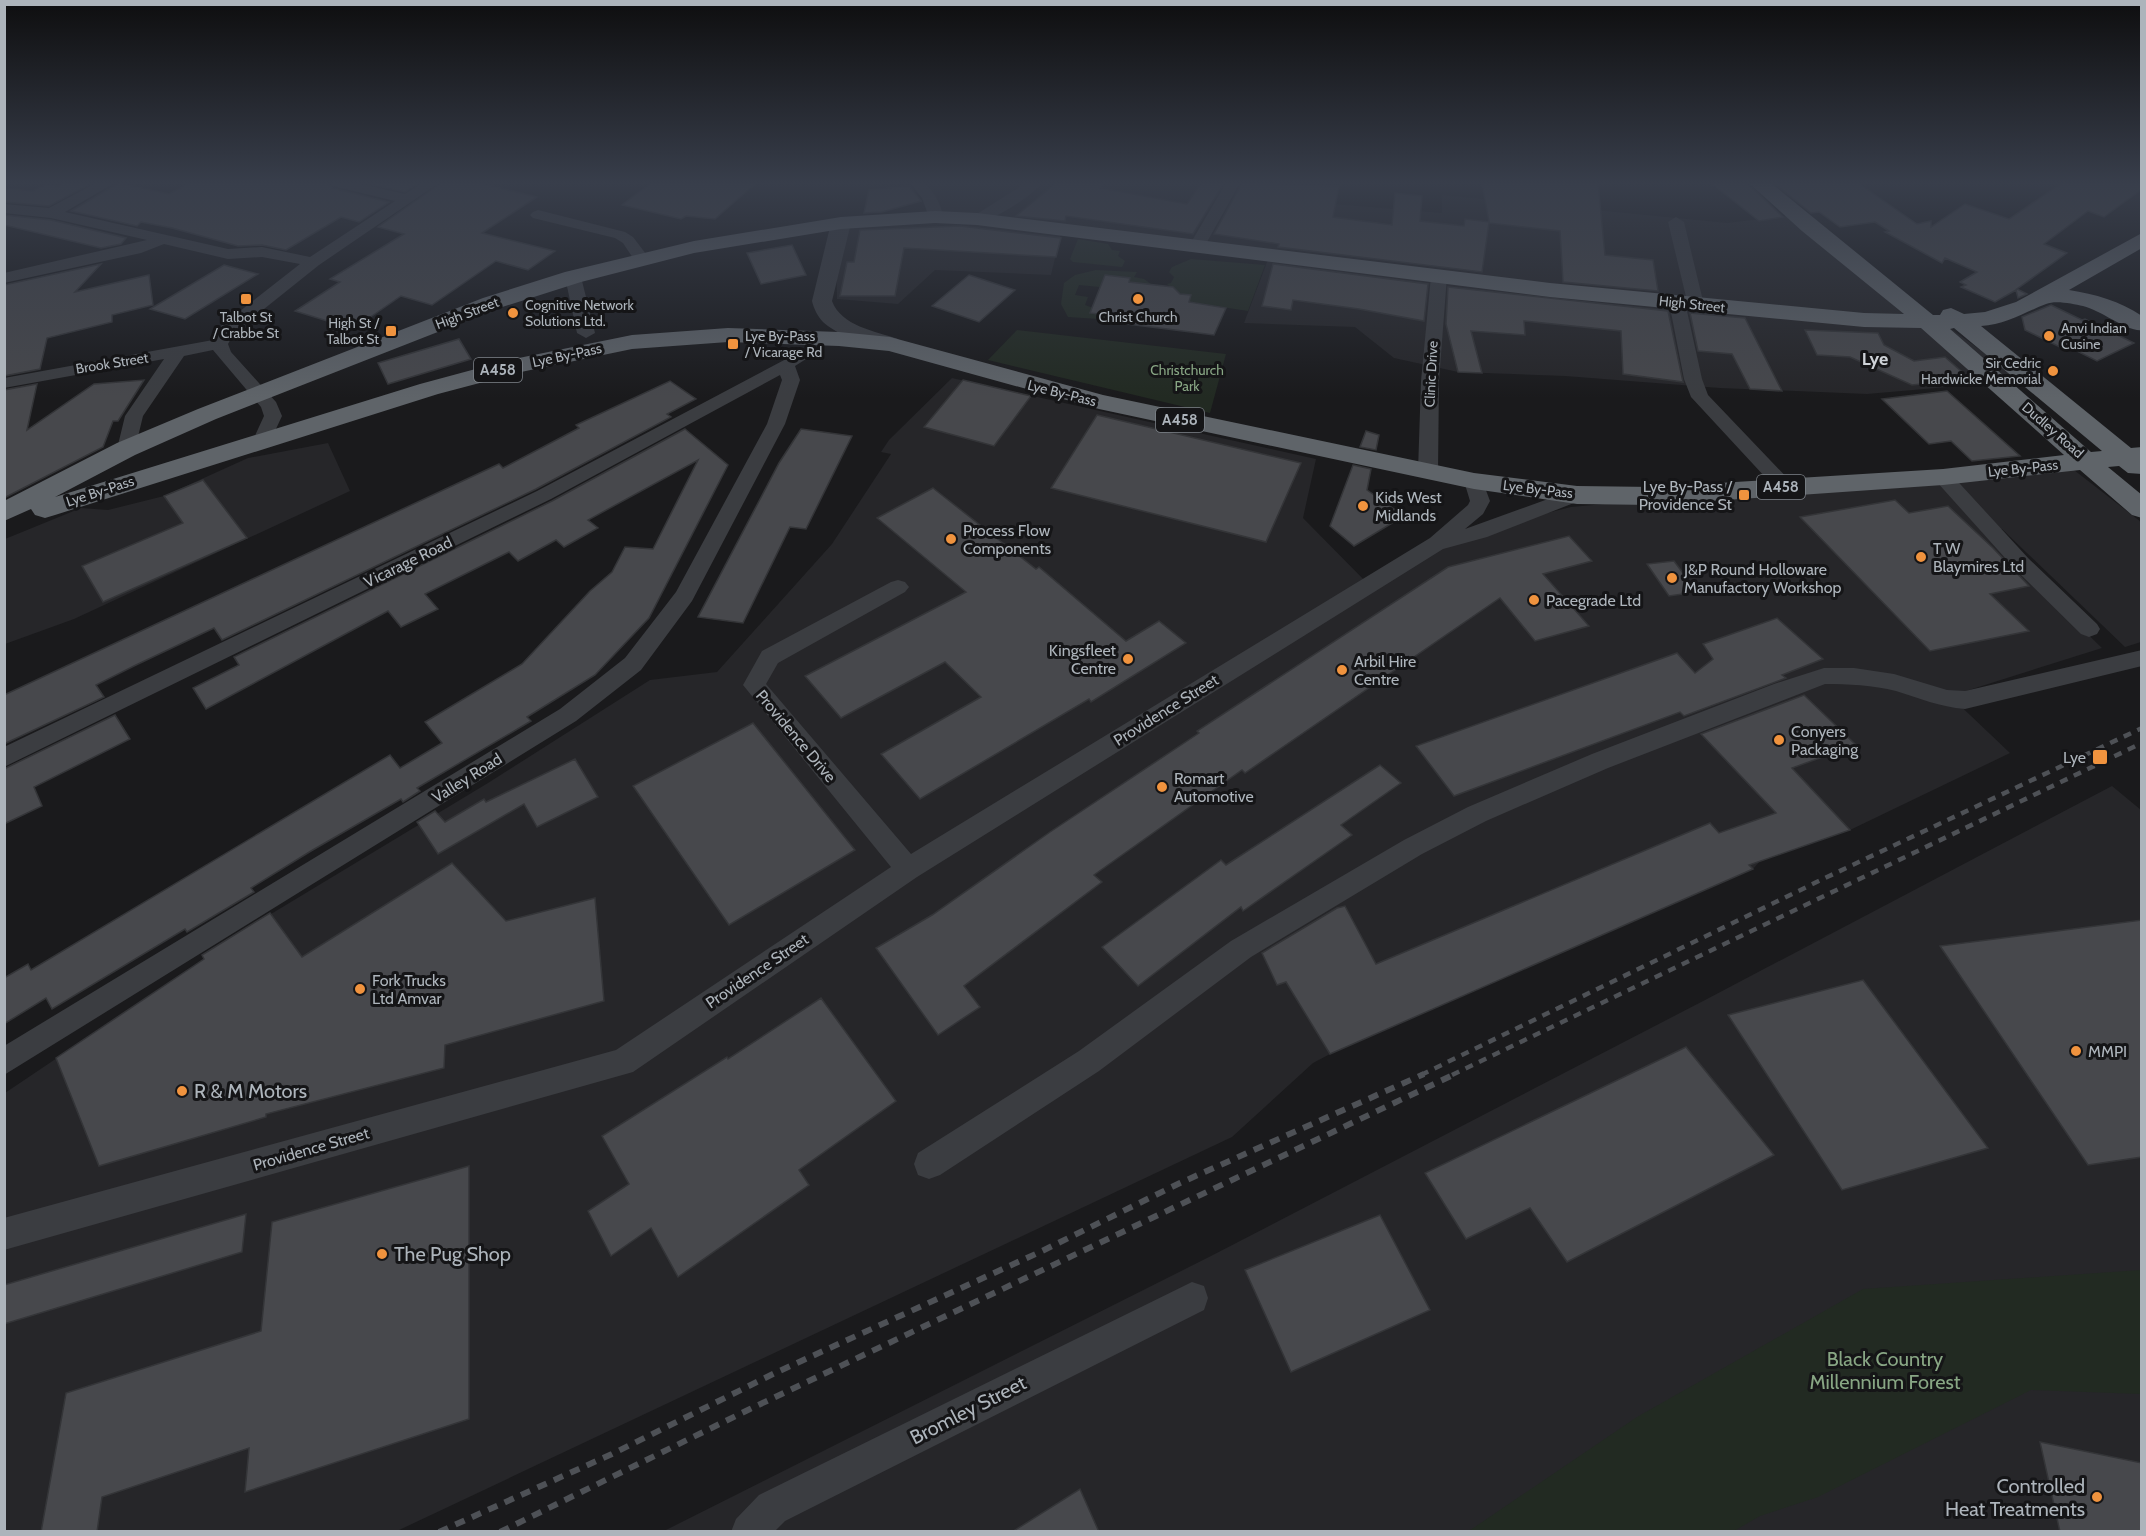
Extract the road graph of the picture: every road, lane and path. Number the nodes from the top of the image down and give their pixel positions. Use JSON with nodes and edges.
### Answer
{"nodes":[{"id":1,"x":110,"y":255,"type":"edge"},
{"id":2,"x":276,"y":255,"type":"edge"},
{"id":3,"x":324,"y":255,"type":"edge"},
{"id":4,"x":639,"y":255,"type":"edge"},
{"id":5,"x":660,"y":255,"type":"edge"},
{"id":6,"x":833,"y":255,"type":"edge"},
{"id":7,"x":1267,"y":255,"type":"edge"},
{"id":8,"x":1680,"y":255,"type":"edge"},
{"id":9,"x":1847,"y":255,"type":"edge"},
{"id":10,"x":1851,"y":255,"type":"edge"},
{"id":11,"x":2116,"y":255,"type":"edge"},
{"id":12,"x":641,"y":258,"type":"junction"},
{"id":13,"x":313,"y":262,"type":"junction"},
{"id":14,"x":2104,"y":262,"type":"junction"},
{"id":15,"x":1439,"y":276,"type":"junction"},
{"id":16,"x":573,"y":277,"type":"junction"},
{"id":17,"x":4,"y":278,"type":"edge"},
{"id":18,"x":2045,"y":296,"type":"junction"},
{"id":19,"x":1686,"y":303,"type":"junction"},
{"id":20,"x":1926,"y":322,"type":"junction"},
{"id":21,"x":1962,"y":322,"type":"junction"},
{"id":22,"x":2140,"y":326,"type":"edge"},
{"id":23,"x":586,"y":333,"type":"dead end"},
{"id":24,"x":219,"y":344,"type":"junction"},
{"id":25,"x":890,"y":344,"type":"junction"},
{"id":26,"x":176,"y":354,"type":"junction"},
{"id":27,"x":796,"y":360,"type":"joint"},
{"id":28,"x":4,"y":383,"type":"edge"},
{"id":29,"x":259,"y":394,"type":"junction"},
{"id":30,"x":261,"y":442,"type":"junction"},
{"id":31,"x":126,"y":449,"type":"junction"},
{"id":32,"x":2088,"y":461,"type":"junction"},
{"id":33,"x":2136,"y":461,"type":"edge"},
{"id":34,"x":1428,"y":471,"type":"junction"},
{"id":35,"x":1943,"y":477,"type":"junction"},
{"id":36,"x":1474,"y":481,"type":"junction"},
{"id":37,"x":118,"y":485,"type":"junction"},
{"id":38,"x":1785,"y":487,"type":"junction"},
{"id":39,"x":1577,"y":495,"type":"junction"},
{"id":40,"x":2142,"y":509,"type":"edge"},
{"id":41,"x":4,"y":512,"type":"edge"},
{"id":42,"x":4,"y":525,"type":"edge"},
{"id":43,"x":1437,"y":543,"type":"junction"},
{"id":44,"x":898,"y":587,"type":"dead end"},
{"id":45,"x":2089,"y":629,"type":"dead end"},
{"id":46,"x":2142,"y":658,"type":"edge"},
{"id":47,"x":4,"y":758,"type":"edge"},
{"id":48,"x":908,"y":869,"type":"junction"},
{"id":49,"x":4,"y":1062,"type":"edge"},
{"id":50,"x":929,"y":1164,"type":"dead end"},
{"id":51,"x":4,"y":1234,"type":"edge"},
{"id":52,"x":1192,"y":1298,"type":"dead end"},
{"id":53,"x":749,"y":1532,"type":"edge"}],
"edges":[{"from":1,"to":17,"type":"street"},
{"from":2,"to":13,"type":"street"},
{"from":3,"to":13,"type":"street"},
{"from":4,"to":12,"type":"street"},
{"from":5,"to":12,"type":"highway","name":"High Street"},
{"from":6,"to":25,"type":"street"},
{"from":7,"to":15,"type":"highway","name":"High Street"},
{"from":8,"to":19,"type":"street"},
{"from":9,"to":20,"type":"highway","name":"Dudley Road"},
{"from":10,"to":21,"type":"highway","name":"Dudley Road"},
{"from":11,"to":14,"type":"highway","name":"High Street"},
{"from":12,"to":16,"type":"highway","name":"High Street"},
{"from":13,"to":24,"type":"street"},
{"from":14,"to":18,"type":"highway","name":"High Street"},
{"from":14,"to":22,"type":"highway"},
{"from":15,"to":19,"type":"highway","name":"High Street"},
{"from":15,"to":34,"type":"street","name":"Clinic Drive"},
{"from":16,"to":23,"type":"street"},
{"from":16,"to":29,"type":"highway","name":"High Street"},
{"from":18,"to":21,"type":"highway","name":"High Street"},
{"from":18,"to":22,"type":"highway"},
{"from":19,"to":20,"type":"highway","name":"High Street"},
{"from":19,"to":38,"type":"street"},
{"from":20,"to":21,"type":"highway","name":"High Street"},
{"from":20,"to":32,"type":"highway","name":"Dudley Road"},
{"from":21,"to":33,"type":"highway","name":"Dudley Road"},
{"from":24,"to":26,"type":"street","name":"Brook Street"},
{"from":24,"to":29,"type":"street"},
{"from":25,"to":30,"type":"highway","name":"Lye By-Pass","number":"A458"},
{"from":25,"to":34,"type":"highway","name":"Lye By-Pass","number":"A458"},
{"from":26,"to":28,"type":"street","name":"Brook Street"},
{"from":26,"to":31,"type":"street"},
{"from":27,"to":47,"type":"street","name":"Vicarage Road"},
{"from":27,"to":49,"type":"street","name":"Valley Road"},
{"from":29,"to":30,"type":"street"},
{"from":29,"to":31,"type":"highway","name":"High Street"},
{"from":30,"to":37,"type":"highway","name":"Lye By-Pass","number":"A458"},
{"from":31,"to":37,"type":"highway"},
{"from":31,"to":41,"type":"highway","name":"High Street"},
{"from":32,"to":33,"type":"highway","name":"Lye By-Pass","number":"A458"},
{"from":32,"to":35,"type":"highway","name":"Lye By-Pass","number":"A458"},
{"from":32,"to":40,"type":"highway","name":"Dudley Road"},
{"from":34,"to":36,"type":"highway","name":"Lye By-Pass","number":"A458"},
{"from":35,"to":38,"type":"highway","name":"Lye By-Pass","number":"A458"},
{"from":35,"to":45,"type":"street"},
{"from":36,"to":39,"type":"highway","name":"Lye By-Pass","number":"A458"},
{"from":36,"to":43,"type":"street","name":"Providence Street"},
{"from":37,"to":42,"type":"highway","name":"Lye By-Pass","number":"A458"},
{"from":38,"to":39,"type":"highway","name":"Lye By-Pass","number":"A458"},
{"from":39,"to":43,"type":"street","name":"Providence Street"},
{"from":43,"to":48,"type":"street","name":"Providence Street"},
{"from":44,"to":48,"type":"street","name":"Providence Drive"},
{"from":46,"to":50,"type":"street"},
{"from":48,"to":51,"type":"street","name":"Providence Street"},
{"from":52,"to":53,"type":"street","name":"Bromley Street"}]}
